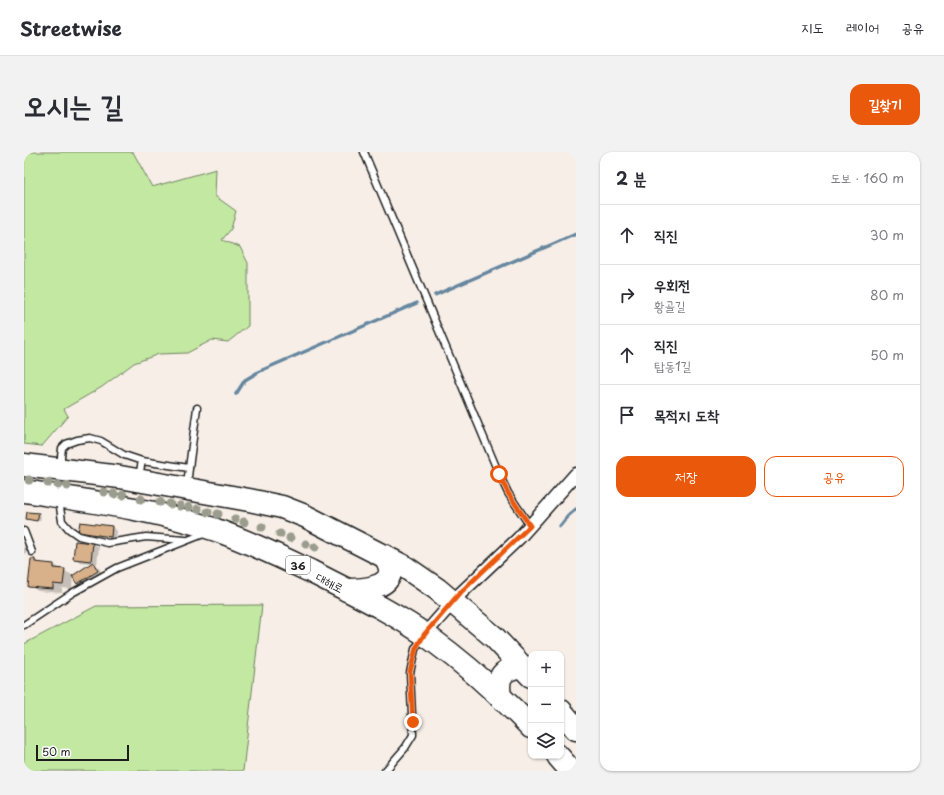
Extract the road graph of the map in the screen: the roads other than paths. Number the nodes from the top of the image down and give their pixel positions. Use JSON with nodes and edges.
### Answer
{"nodes":[{"id":1,"x":364,"y":152,"type":"edge"},
{"id":2,"x":198,"y":408,"type":"dead end"},
{"id":3,"x":24,"y":465,"type":"edge"},
{"id":4,"x":189,"y":468,"type":"junction"},
{"id":5,"x":60,"y":470,"type":"junction"},
{"id":6,"x":140,"y":471,"type":"junction"},
{"id":7,"x":576,"y":474,"type":"edge"},
{"id":8,"x":187,"y":490,"type":"junction"},
{"id":9,"x":24,"y":492,"type":"edge"},
{"id":10,"x":59,"y":497,"type":"junction"},
{"id":11,"x":530,"y":526,"type":"junction"},
{"id":12,"x":216,"y":530,"type":"junction"},
{"id":13,"x":24,"y":532,"type":"edge"},
{"id":14,"x":186,"y":540,"type":"junction"},
{"id":15,"x":32,"y":552,"type":"dead end"},
{"id":16,"x":385,"y":556,"type":"junction"},
{"id":17,"x":347,"y":590,"type":"junction"},
{"id":18,"x":452,"y":602,"type":"junction"},
{"id":19,"x":24,"y":625,"type":"edge"},
{"id":20,"x":424,"y":635,"type":"junction"},
{"id":21,"x":527,"y":671,"type":"edge"},
{"id":22,"x":500,"y":697,"type":"junction"},
{"id":23,"x":564,"y":715,"type":"edge"},
{"id":24,"x":528,"y":724,"type":"edge"},
{"id":25,"x":576,"y":729,"type":"edge"},
{"id":26,"x":561,"y":759,"type":"edge"},
{"id":27,"x":385,"y":771,"type":"edge"},
{"id":28,"x":571,"y":771,"type":"edge"}],
"edges":[{"from":1,"to":11,"type":"lane"},
{"from":2,"to":4,"type":"lane"},
{"from":3,"to":5,"type":"highway"},
{"from":4,"to":6,"type":"lane"},
{"from":4,"to":8,"type":"lane"},
{"from":5,"to":6,"type":"highway"},
{"from":5,"to":6,"type":"lane"},
{"from":6,"to":8,"type":"highway"},
{"from":7,"to":11,"type":"street"},
{"from":8,"to":16,"type":"highway"},
{"from":9,"to":10,"type":"highway","name":"대해로","number":"36"},
{"from":10,"to":12,"type":"highway","name":"대해로","number":"36"},
{"from":10,"to":14,"type":"lane"},
{"from":11,"to":18,"type":"street"},
{"from":12,"to":14,"type":"lane"},
{"from":12,"to":17,"type":"highway","name":"대해로","number":"36"},
{"from":13,"to":15,"type":"lane"},
{"from":14,"to":19,"type":"lane"},
{"from":16,"to":17,"type":"highway"},
{"from":16,"to":18,"type":"highway"},
{"from":17,"to":20,"type":"highway","name":"대해로","number":"36"},
{"from":18,"to":20,"type":"street"},
{"from":18,"to":21,"type":"highway"},
{"from":20,"to":22,"type":"highway","name":"대해로","number":"36"},
{"from":20,"to":27,"type":"lane"},
{"from":21,"to":22,"type":"highway"},
{"from":22,"to":24,"type":"highway","name":"대해로","number":"36"},
{"from":23,"to":25,"type":"highway"},
{"from":26,"to":28,"type":"highway"}]}
